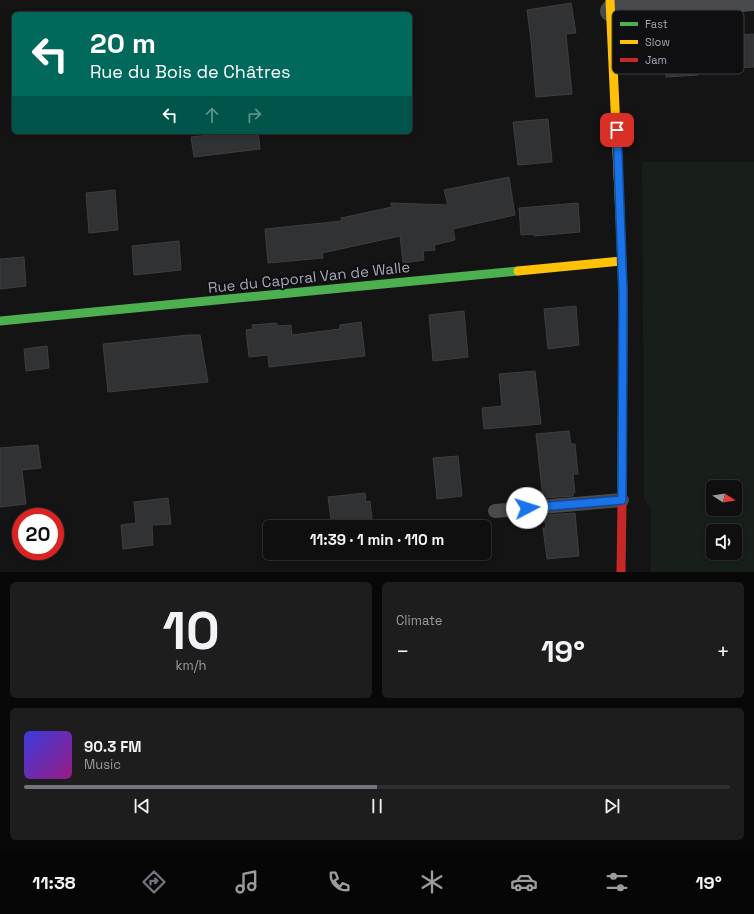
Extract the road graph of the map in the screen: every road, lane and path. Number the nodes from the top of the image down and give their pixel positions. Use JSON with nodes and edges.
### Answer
{"nodes":[{"id":1,"x":754,"y":0,"type":"edge"},
{"id":2,"x":610,"y":6,"type":"edge"},
{"id":3,"x":612,"y":42,"type":"edge"},
{"id":4,"x":614,"y":74,"type":"edge"},
{"id":5,"x":621,"y":261,"type":"junction"},
{"id":6,"x":0,"y":321,"type":"edge"},
{"id":7,"x":622,"y":500,"type":"junction"},
{"id":8,"x":495,"y":511,"type":"dead end"},
{"id":9,"x":622,"y":572,"type":"edge"}],
"edges":[{"from":1,"to":2,"type":"street"},
{"from":2,"to":3,"type":"street"},
{"from":4,"to":5,"type":"street"},
{"from":5,"to":6,"type":"street","name":"Rue du Caporal Van de Walle"},
{"from":5,"to":7,"type":"street"},
{"from":7,"to":8,"type":"lane"},
{"from":7,"to":9,"type":"street"}]}
